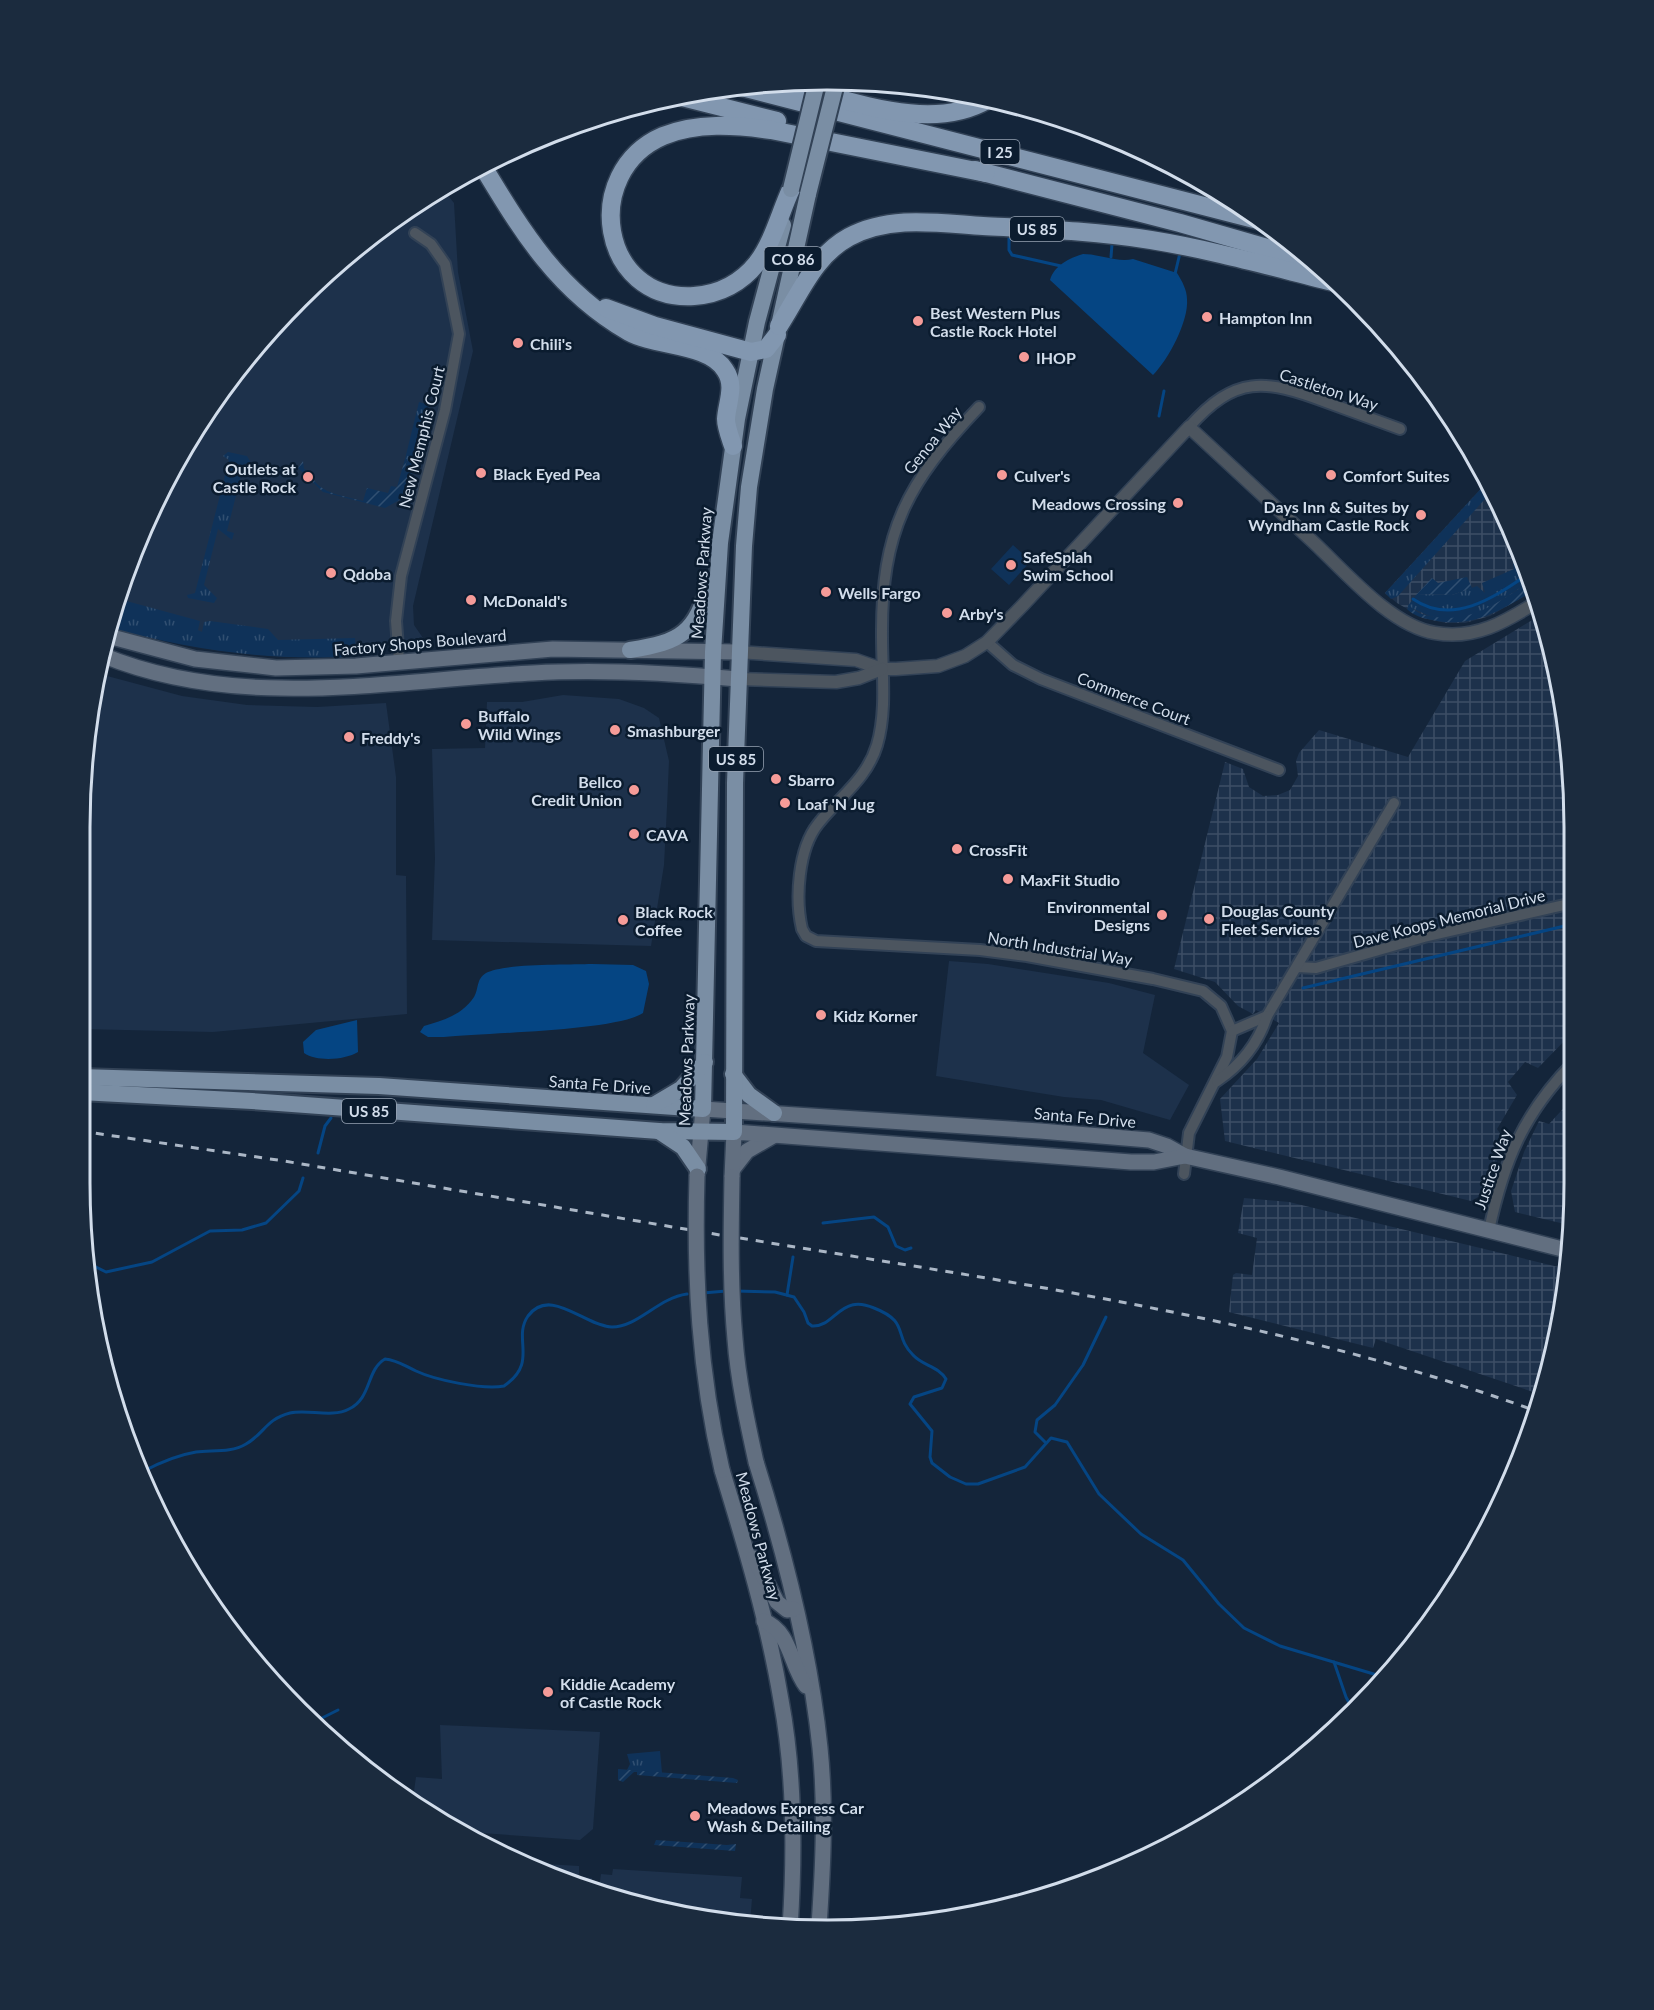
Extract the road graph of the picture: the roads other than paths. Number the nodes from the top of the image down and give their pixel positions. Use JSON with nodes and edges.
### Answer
{"nodes":[{"id":1,"x":816,"y":90,"type":"edge"},
{"id":2,"x":834,"y":90,"type":"edge"},
{"id":3,"x":811,"y":91,"type":"edge"},
{"id":4,"x":766,"y":93,"type":"edge"},
{"id":5,"x":699,"y":101,"type":"edge"},
{"id":6,"x":973,"y":104,"type":"edge"},
{"id":7,"x":987,"y":173,"type":"junction"},
{"id":8,"x":487,"y":174,"type":"edge"},
{"id":9,"x":799,"y":191,"type":"junction"},
{"id":10,"x":1237,"y":215,"type":"edge"},
{"id":11,"x":415,"y":233,"type":"dead end"},
{"id":12,"x":1292,"y":255,"type":"edge"},
{"id":13,"x":1321,"y":280,"type":"edge"},
{"id":14,"x":590,"y":303,"type":"junction"},
{"id":15,"x":778,"y":330,"type":"junction"},
{"id":16,"x":751,"y":352,"type":"junction"},
{"id":17,"x":979,"y":407,"type":"dead end"},
{"id":18,"x":1189,"y":427,"type":"junction"},
{"id":19,"x":1400,"y":429,"type":"dead end"},
{"id":20,"x":732,"y":446,"type":"junction"},
{"id":21,"x":719,"y":555,"type":"junction"},
{"id":22,"x":1530,"y":606,"type":"edge"},
{"id":23,"x":115,"y":638,"type":"edge"},
{"id":24,"x":987,"y":642,"type":"junction"},
{"id":25,"x":630,"y":650,"type":"junction"},
{"id":26,"x":713,"y":652,"type":"junction"},
{"id":27,"x":738,"y":652,"type":"junction"},
{"id":28,"x":110,"y":657,"type":"edge"},
{"id":29,"x":399,"y":661,"type":"junction"},
{"id":30,"x":882,"y":669,"type":"junction"},
{"id":31,"x":712,"y":677,"type":"junction"},
{"id":32,"x":738,"y":679,"type":"junction"},
{"id":33,"x":1279,"y":770,"type":"dead end"},
{"id":34,"x":1394,"y":803,"type":"dead end"},
{"id":35,"x":1564,"y":905,"type":"edge"},
{"id":36,"x":806,"y":936,"type":"joint"},
{"id":37,"x":1297,"y":967,"type":"junction"},
{"id":38,"x":1268,"y":1016,"type":"junction"},
{"id":39,"x":1232,"y":1032,"type":"junction"},
{"id":40,"x":705,"y":1062,"type":"junction"},
{"id":41,"x":1564,"y":1073,"type":"edge"},
{"id":42,"x":733,"y":1074,"type":"junction"},
{"id":43,"x":90,"y":1076,"type":"edge"},
{"id":44,"x":1214,"y":1083,"type":"junction"},
{"id":45,"x":90,"y":1093,"type":"edge"},
{"id":46,"x":652,"y":1106,"type":"junction"},
{"id":47,"x":703,"y":1109,"type":"junction"},
{"id":48,"x":733,"y":1111,"type":"junction"},
{"id":49,"x":774,"y":1113,"type":"junction"},
{"id":50,"x":659,"y":1131,"type":"junction"},
{"id":51,"x":702,"y":1131,"type":"junction"},
{"id":52,"x":734,"y":1132,"type":"junction"},
{"id":53,"x":773,"y":1136,"type":"junction"},
{"id":54,"x":1185,"y":1156,"type":"junction"},
{"id":55,"x":698,"y":1173,"type":"junction"},
{"id":56,"x":732,"y":1173,"type":"junction"},
{"id":57,"x":1184,"y":1174,"type":"dead end"},
{"id":58,"x":1489,"y":1230,"type":"junction"},
{"id":59,"x":1561,"y":1249,"type":"edge"},
{"id":60,"x":744,"y":1547,"type":"junction"},
{"id":61,"x":795,"y":1609,"type":"junction"},
{"id":62,"x":764,"y":1621,"type":"junction"},
{"id":63,"x":812,"y":1693,"type":"junction"},
{"id":64,"x":791,"y":1918,"type":"edge"},
{"id":65,"x":819,"y":1920,"type":"edge"}],
"edges":[{"from":1,"to":9,"type":"highway","number":"US 85","bridge":true},
{"from":2,"to":9,"type":"highway","number":"CO 86","bridge":true},
{"from":3,"to":6,"type":"highway"},
{"from":4,"to":10,"type":"highway","number":"I 25"},
{"from":5,"to":7,"type":"highway","number":"I 25"},
{"from":7,"to":9,"type":"highway"},
{"from":7,"to":12,"type":"highway","number":"I 25"},
{"from":8,"to":14,"type":"highway"},
{"from":9,"to":15,"type":"highway","number":"CO 86"},
{"from":9,"to":16,"type":"highway","name":"Meadows Parkway","number":"US 85"},
{"from":11,"to":29,"type":"street","name":"New Memphis Court"},
{"from":13,"to":15,"type":"highway","number":"US 85"},
{"from":14,"to":16,"type":"highway"},
{"from":14,"to":20,"type":"highway"},
{"from":15,"to":16,"type":"highway"},
{"from":15,"to":27,"type":"highway","name":"Meadows Parkway","number":"US 85"},
{"from":16,"to":20,"type":"highway","name":"Meadows Parkway","number":"US 85"},
{"from":17,"to":30,"type":"street","name":"Genoa Way"},
{"from":18,"to":19,"type":"street","name":"Castleton Way"},
{"from":18,"to":22,"type":"street"},
{"from":18,"to":24,"type":"street"},
{"from":20,"to":21,"type":"highway","name":"Meadows Parkway","number":"US 85"},
{"from":21,"to":25,"type":"highway"},
{"from":21,"to":26,"type":"highway","name":"Meadows Parkway","number":"US 85"},
{"from":23,"to":29,"type":"main road","name":"Factory Shops Boulevard"},
{"from":24,"to":30,"type":"street"},
{"from":24,"to":33,"type":"street","name":"Commerce Court"},
{"from":25,"to":26,"type":"main road","name":"Factory Shops Boulevard"},
{"from":25,"to":29,"type":"main road","name":"Factory Shops Boulevard"},
{"from":26,"to":27,"type":"main road","name":"Factory Shops Boulevard"},
{"from":26,"to":31,"type":"highway","name":"Meadows Parkway","number":"US 85"},
{"from":27,"to":30,"type":"street"},
{"from":27,"to":32,"type":"highway","name":"Meadows Parkway","number":"US 85"},
{"from":28,"to":31,"type":"main road"},
{"from":30,"to":32,"type":"street"},
{"from":30,"to":36,"type":"street","name":"Genoa Way"},
{"from":31,"to":32,"type":"main road"},
{"from":31,"to":40,"type":"highway","name":"Meadows Parkway","number":"US 85"},
{"from":32,"to":42,"type":"highway","name":"Meadows Parkway","number":"US 85"},
{"from":34,"to":37,"type":"street"},
{"from":35,"to":37,"type":"street","name":"Dave Koops Memorial Drive"},
{"from":36,"to":39,"type":"street","name":"North Industrial Way"},
{"from":37,"to":38,"type":"street"},
{"from":38,"to":39,"type":"street"},
{"from":38,"to":44,"type":"street"},
{"from":39,"to":44,"type":"street"},
{"from":40,"to":46,"type":"highway"},
{"from":40,"to":47,"type":"highway","name":"Meadows Parkway"},
{"from":41,"to":58,"type":"street","name":"Justice Way"},
{"from":42,"to":48,"type":"highway","name":"Meadows Parkway","number":"US 85"},
{"from":42,"to":49,"type":"highway"},
{"from":43,"to":46,"type":"highway","name":"Santa Fe Drive","number":"US 85"},
{"from":44,"to":54,"type":"street"},
{"from":45,"to":50,"type":"highway","name":"Santa Fe Drive","number":"US 85"},
{"from":46,"to":47,"type":"highway","name":"Santa Fe Drive"},
{"from":47,"to":48,"type":"main road","name":"Santa Fe Drive"},
{"from":47,"to":51,"type":"main road","name":"Meadows Parkway"},
{"from":48,"to":49,"type":"main road","name":"Santa Fe Drive"},
{"from":48,"to":52,"type":"highway","name":"Meadows Parkway","number":"US 85"},
{"from":49,"to":54,"type":"main road","name":"Santa Fe Drive"},
{"from":50,"to":51,"type":"highway","name":"Santa Fe Drive","number":"US 85"},
{"from":50,"to":55,"type":"highway"},
{"from":51,"to":52,"type":"highway","name":"Santa Fe Drive","number":"US 85"},
{"from":51,"to":55,"type":"main road","name":"Meadows Parkway"},
{"from":52,"to":53,"type":"main road","name":"Santa Fe Drive"},
{"from":52,"to":56,"type":"main road","name":"Meadows Parkway"},
{"from":53,"to":54,"type":"main road","name":"Santa Fe Drive"},
{"from":53,"to":56,"type":"main road"},
{"from":54,"to":57,"type":"street"},
{"from":54,"to":58,"type":"main road","name":"Santa Fe Drive"},
{"from":55,"to":60,"type":"main road","name":"Meadows Parkway","bridge":true},
{"from":56,"to":61,"type":"main road","name":"Meadows Parkway","bridge":true},
{"from":58,"to":59,"type":"main road","name":"Santa Fe Drive"},
{"from":60,"to":61,"type":"main road"},
{"from":60,"to":62,"type":"main road","name":"Meadows Parkway"},
{"from":61,"to":63,"type":"main road","name":"Meadows Parkway"},
{"from":62,"to":63,"type":"main road"},
{"from":62,"to":64,"type":"main road","name":"Meadows Parkway"},
{"from":63,"to":65,"type":"main road","name":"Meadows Parkway"}]}
